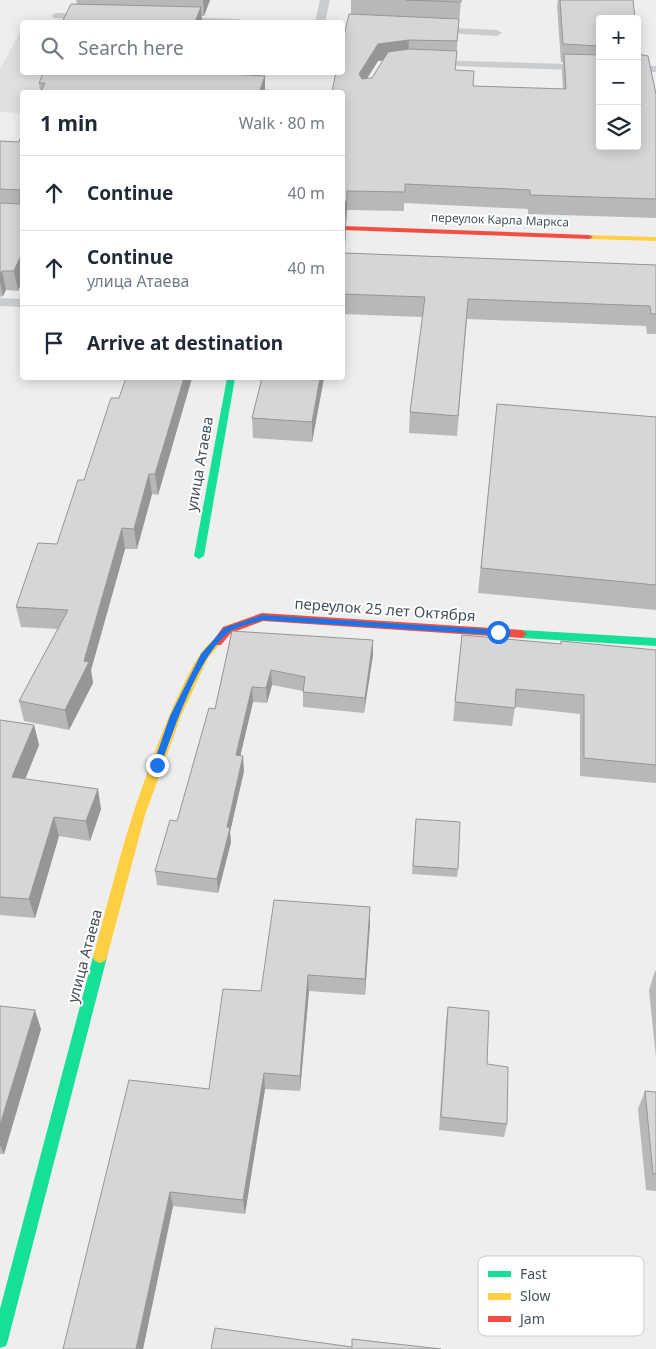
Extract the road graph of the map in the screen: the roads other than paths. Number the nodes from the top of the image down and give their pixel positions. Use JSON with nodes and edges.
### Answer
{"nodes":[{"id":1,"x":325,"y":0,"type":"edge"},
{"id":2,"x":57,"y":16,"type":"dead end"},
{"id":3,"x":105,"y":18,"type":"edge"},
{"id":4,"x":320,"y":20,"type":"edge"},
{"id":5,"x":420,"y":30,"type":"edge"},
{"id":6,"x":497,"y":33,"type":"dead end"},
{"id":7,"x":418,"y":63,"type":"edge"},
{"id":8,"x":596,"y":68,"type":"edge"},
{"id":9,"x":641,"y":69,"type":"edge"},
{"id":10,"x":656,"y":69,"type":"edge"},
{"id":11,"x":345,"y":228,"type":"edge"},
{"id":12,"x":656,"y":239,"type":"edge"},
{"id":13,"x":0,"y":302,"type":"edge"},
{"id":14,"x":20,"y":303,"type":"edge"},
{"id":15,"x":231,"y":380,"type":"edge"},
{"id":16,"x":199,"y":556,"type":"dead end"},
{"id":17,"x":262,"y":617,"type":"joint"},
{"id":18,"x":656,"y":642,"type":"edge"},
{"id":19,"x":0,"y":1340,"type":"edge"}],
"edges":[{"from":1,"to":4,"type":"lane"},
{"from":2,"to":3,"type":"lane"},
{"from":5,"to":6,"type":"lane"},
{"from":7,"to":8,"type":"lane"},
{"from":9,"to":10,"type":"lane"},
{"from":11,"to":12,"type":"street","name":"переулок Карла Маркса"},
{"from":13,"to":14,"type":"lane"},
{"from":15,"to":16,"type":"street","name":"улица Атаева"},
{"from":17,"to":18,"type":"street","name":"переулок 25 лет Октября"},
{"from":17,"to":19,"type":"street","name":"улица Атаева"}]}
